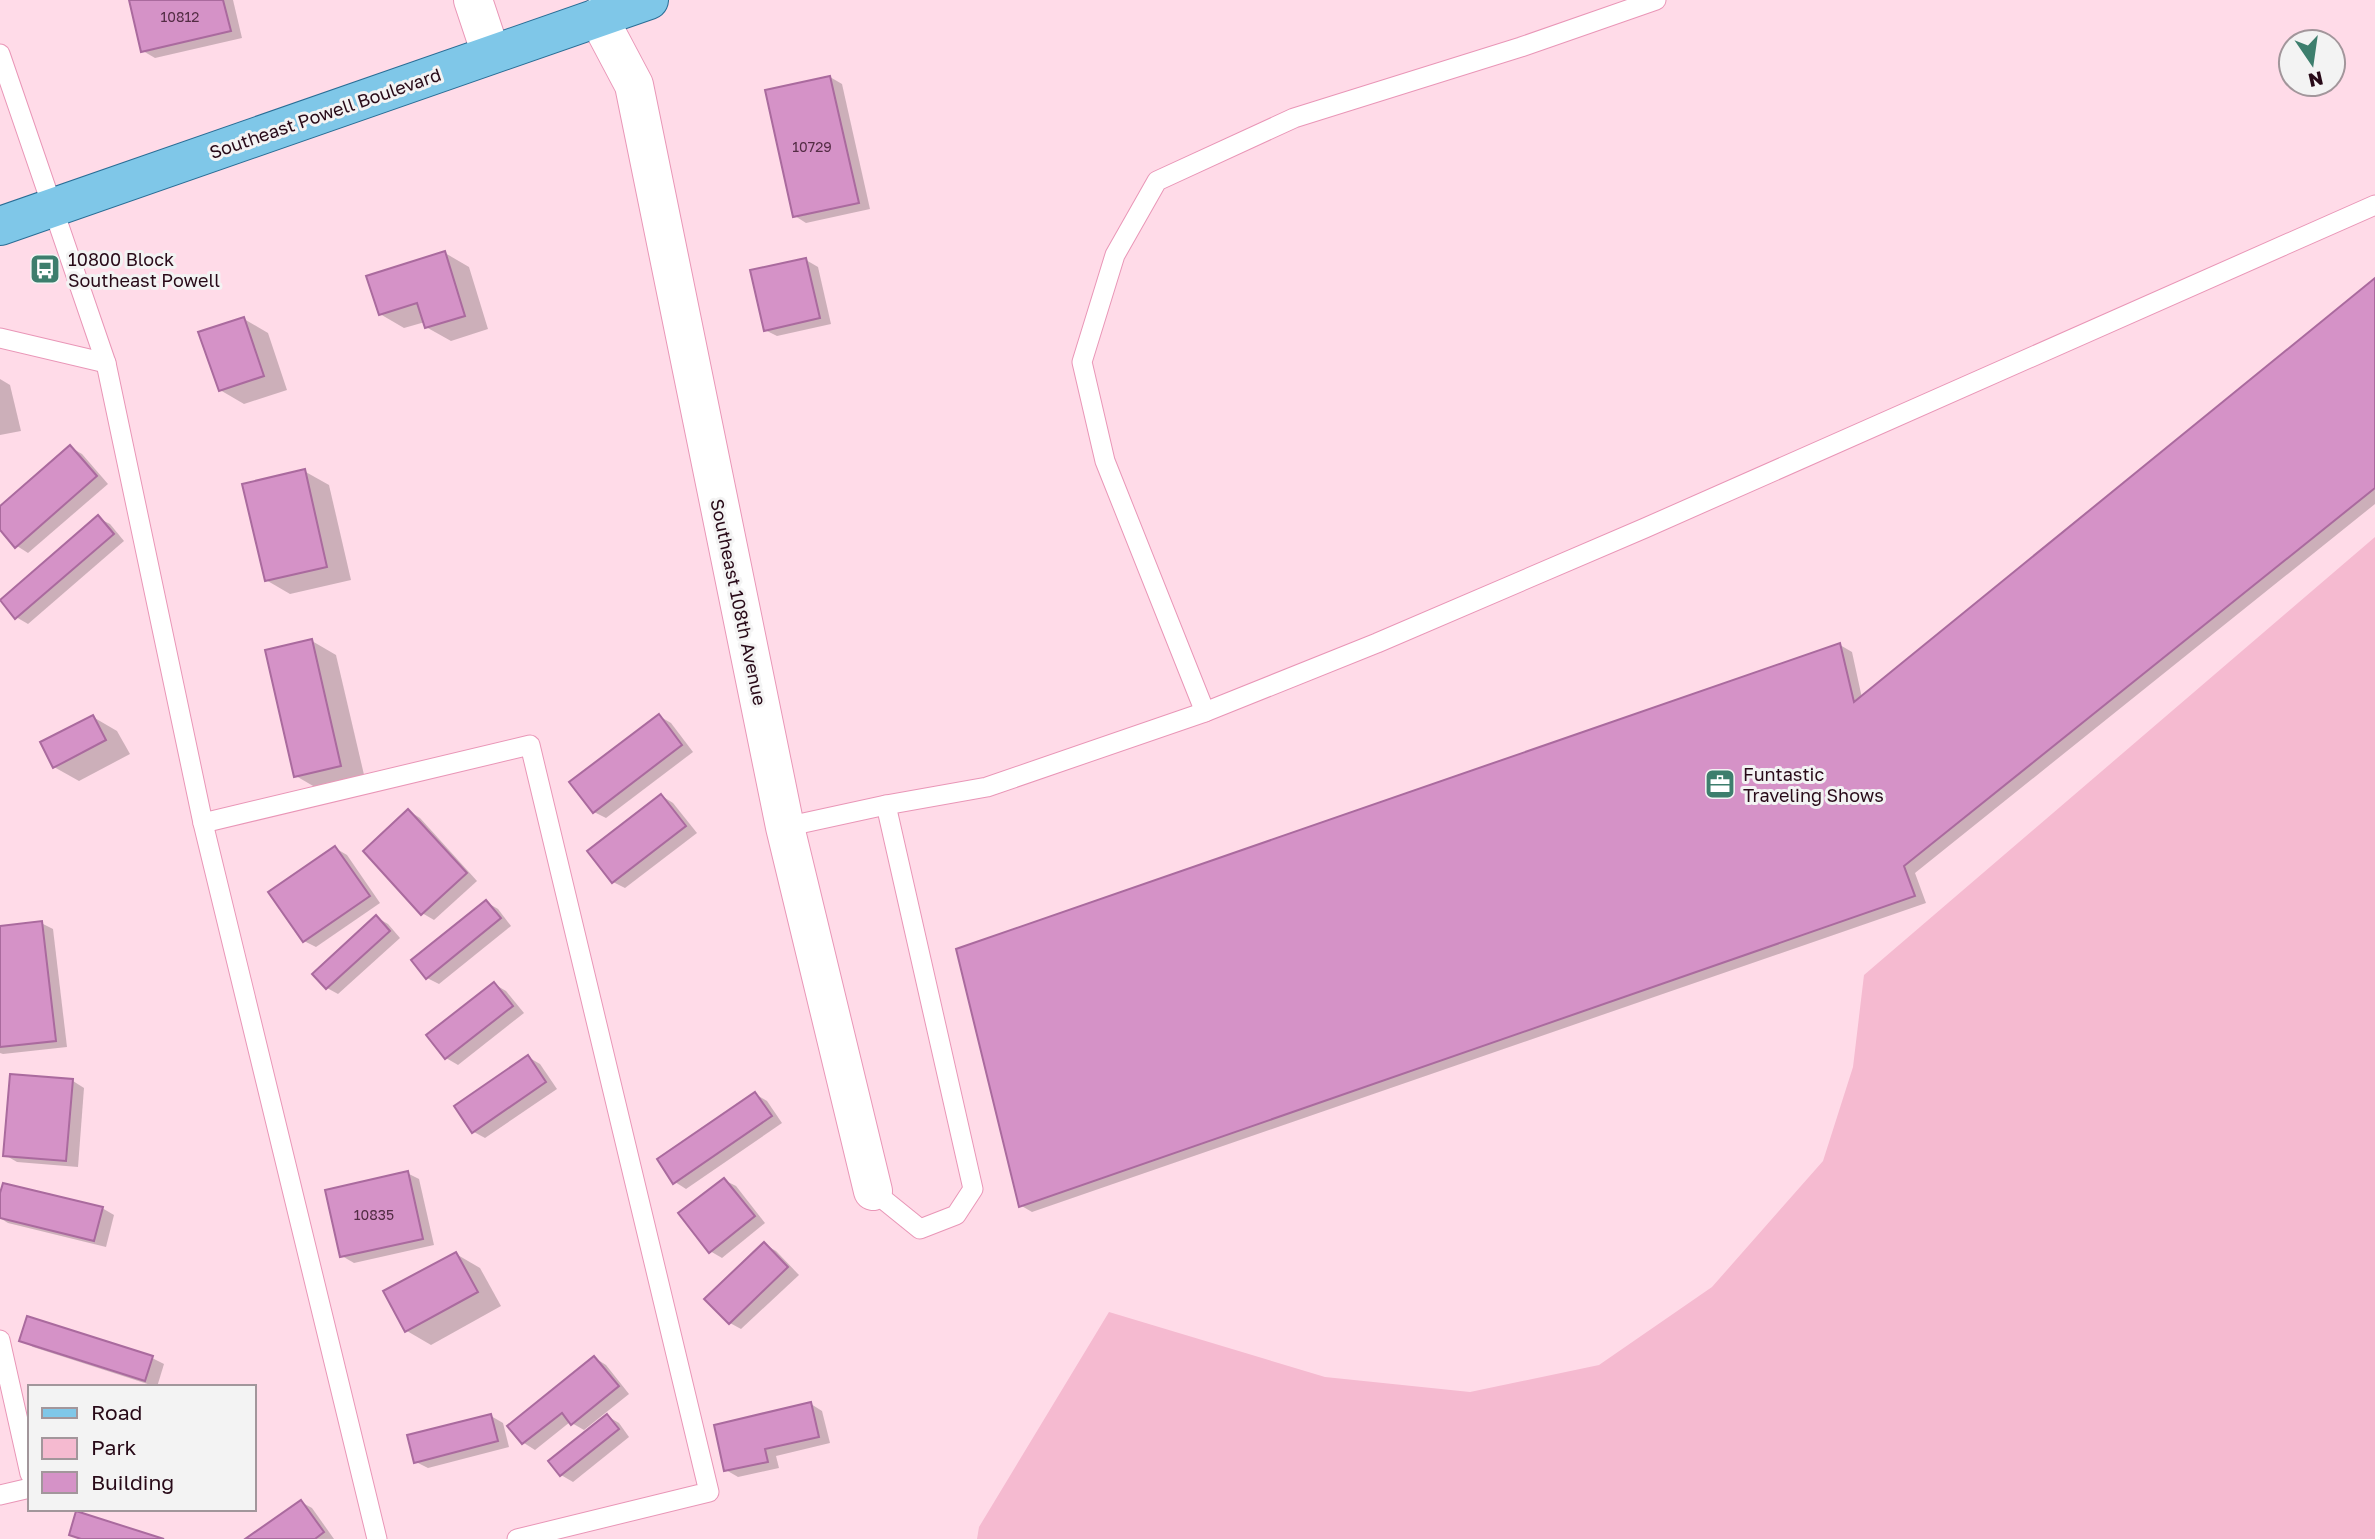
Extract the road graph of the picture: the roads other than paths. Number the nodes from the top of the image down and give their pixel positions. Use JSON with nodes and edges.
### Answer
{"nodes":[{"id":1,"x":473,"y":0,"type":"edge"},
{"id":2,"x":649,"y":0,"type":"edge"},
{"id":3,"x":1656,"y":0,"type":"edge"},
{"id":4,"x":598,"y":17,"type":"junction"},
{"id":5,"x":0,"y":54,"type":"edge"},
{"id":6,"x":491,"y":54,"type":"junction"},
{"id":7,"x":2375,"y":205,"type":"edge"},
{"id":8,"x":54,"y":207,"type":"junction"},
{"id":9,"x":0,"y":226,"type":"edge"},
{"id":10,"x":0,"y":338,"type":"edge"},
{"id":11,"x":106,"y":363,"type":"junction"},
{"id":12,"x":1205,"y":712,"type":"junction"},
{"id":13,"x":886,"y":805,"type":"junction"},
{"id":14,"x":204,"y":823,"type":"junction"},
{"id":15,"x":785,"y":827,"type":"junction"},
{"id":16,"x":873,"y":1191,"type":"joint"},
{"id":17,"x":0,"y":1340,"type":"edge"},
{"id":18,"x":28,"y":1465,"type":"edge"},
{"id":19,"x":28,"y":1488,"type":"edge"},
{"id":20,"x":0,"y":1495,"type":"edge"},
{"id":21,"x":377,"y":1539,"type":"edge"},
{"id":22,"x":517,"y":1539,"type":"edge"}],
"edges":[{"from":1,"to":6,"type":"street"},
{"from":2,"to":4,"type":"main road","name":"Southeast Powell Boulevard"},
{"from":3,"to":12,"type":"lane"},
{"from":4,"to":6,"type":"main road","name":"Southeast Powell Boulevard"},
{"from":4,"to":15,"type":"street","name":"Southeast 108th Avenue"},
{"from":5,"to":8,"type":"lane"},
{"from":6,"to":8,"type":"main road","name":"Southeast Powell Boulevard"},
{"from":7,"to":12,"type":"lane"},
{"from":8,"to":9,"type":"main road","name":"Southeast Powell Boulevard"},
{"from":8,"to":11,"type":"lane"},
{"from":10,"to":11,"type":"lane"},
{"from":11,"to":14,"type":"lane"},
{"from":12,"to":13,"type":"lane"},
{"from":13,"to":15,"type":"lane"},
{"from":13,"to":16,"type":"lane"},
{"from":14,"to":21,"type":"lane"},
{"from":14,"to":22,"type":"lane"},
{"from":15,"to":16,"type":"street","name":"Southeast 108th Avenue"},
{"from":17,"to":18,"type":"lane"},
{"from":19,"to":20,"type":"lane"}]}
